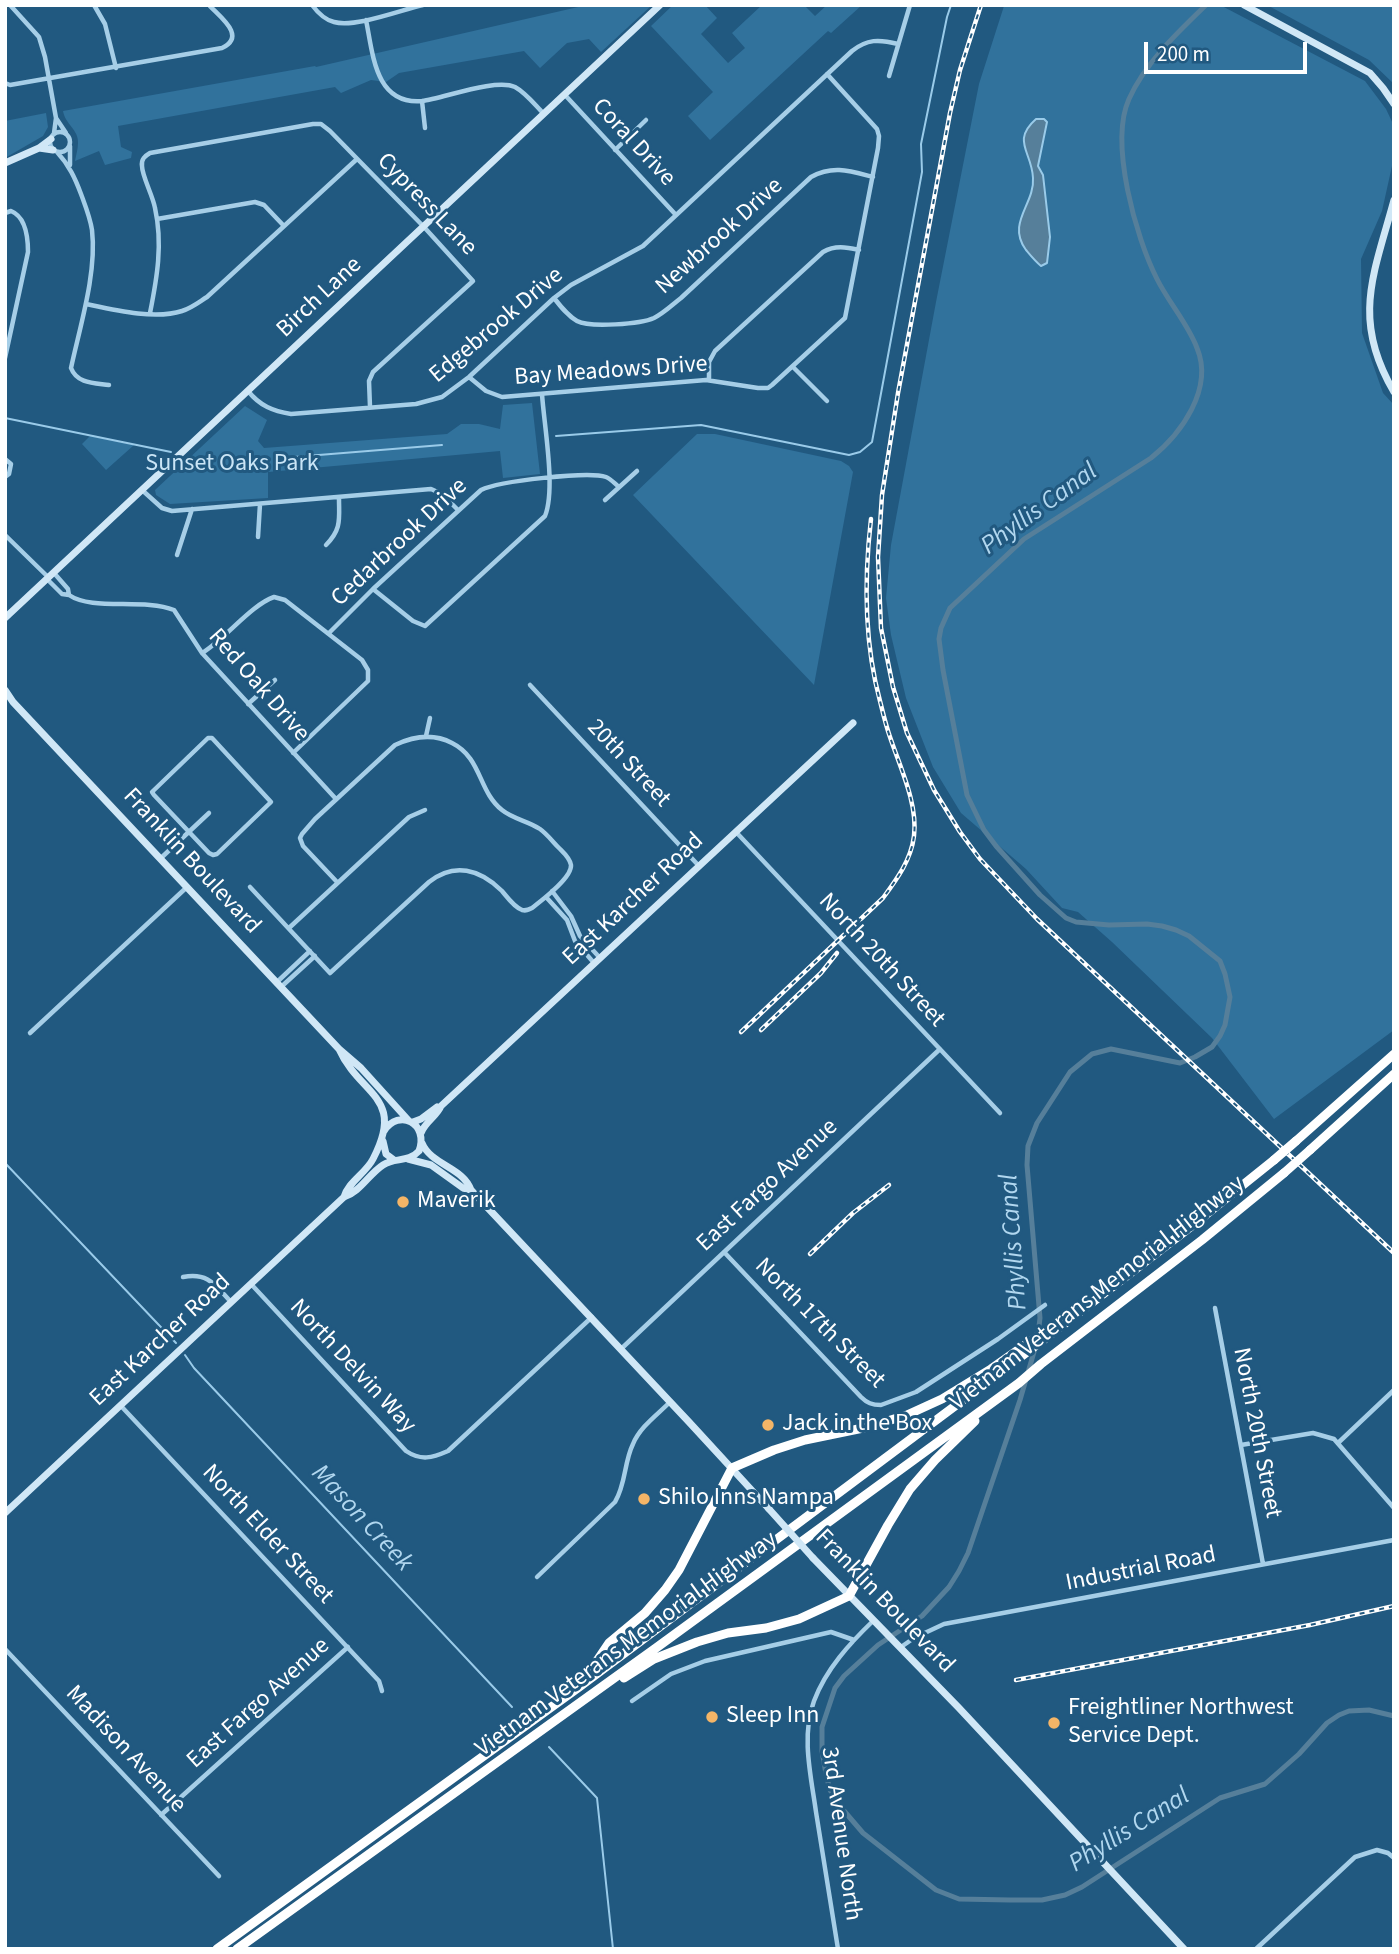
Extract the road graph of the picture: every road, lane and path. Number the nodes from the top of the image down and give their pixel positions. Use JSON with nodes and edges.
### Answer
{"nodes":[{"id":1,"x":10,"y":5,"type":"edge"},
{"id":2,"x":94,"y":5,"type":"edge"},
{"id":3,"x":209,"y":5,"type":"edge"},
{"id":4,"x":312,"y":5,"type":"edge"},
{"id":5,"x":423,"y":5,"type":"edge"},
{"id":6,"x":660,"y":5,"type":"edge"},
{"id":7,"x":910,"y":5,"type":"edge"},
{"id":8,"x":1244,"y":5,"type":"edge"},
{"id":9,"x":400,"y":8,"type":"edge"},
{"id":10,"x":366,"y":20,"type":"junction"},
{"id":11,"x":898,"y":44,"type":"junction"},
{"id":12,"x":116,"y":68,"type":"junction"},
{"id":13,"x":827,"y":74,"type":"junction"},
{"id":14,"x":889,"y":76,"type":"dead end"},
{"id":15,"x":49,"y":79,"type":"junction"},
{"id":16,"x":5,"y":83,"type":"edge"},
{"id":17,"x":564,"y":94,"type":"junction"},
{"id":18,"x":422,"y":101,"type":"junction"},
{"id":19,"x":1394,"y":104,"type":"edge"},
{"id":20,"x":543,"y":113,"type":"junction"},
{"id":21,"x":56,"y":118,"type":"junction"},
{"id":22,"x":646,"y":120,"type":"dead end"},
{"id":23,"x":425,"y":128,"type":"dead end"},
{"id":24,"x":66,"y":134,"type":"junction"},
{"id":25,"x":52,"y":136,"type":"junction"},
{"id":26,"x":70,"y":145,"type":"junction"},
{"id":27,"x":39,"y":148,"type":"junction"},
{"id":28,"x":615,"y":150,"type":"junction"},
{"id":29,"x":55,"y":151,"type":"junction"},
{"id":30,"x":357,"y":159,"type":"junction"},
{"id":31,"x":5,"y":163,"type":"edge"},
{"id":32,"x":70,"y":166,"type":"junction"},
{"id":33,"x":873,"y":177,"type":"junction"},
{"id":34,"x":1394,"y":200,"type":"edge"},
{"id":35,"x":5,"y":213,"type":"edge"},
{"id":36,"x":676,"y":215,"type":"junction"},
{"id":37,"x":157,"y":219,"type":"junction"},
{"id":38,"x":1391,"y":219,"type":"edge"},
{"id":39,"x":284,"y":226,"type":"junction"},
{"id":40,"x":424,"y":227,"type":"junction"},
{"id":41,"x":859,"y":250,"type":"junction"},
{"id":42,"x":554,"y":298,"type":"junction"},
{"id":43,"x":86,"y":304,"type":"junction"},
{"id":44,"x":150,"y":313,"type":"junction"},
{"id":45,"x":5,"y":358,"type":"edge"},
{"id":46,"x":793,"y":367,"type":"junction"},
{"id":47,"x":470,"y":377,"type":"junction"},
{"id":48,"x":709,"y":380,"type":"junction"},
{"id":49,"x":109,"y":385,"type":"dead end"},
{"id":50,"x":248,"y":391,"type":"junction"},
{"id":51,"x":1394,"y":393,"type":"edge"},
{"id":52,"x":542,"y":394,"type":"junction"},
{"id":53,"x":827,"y":401,"type":"dead end"},
{"id":54,"x":370,"y":407,"type":"junction"},
{"id":55,"x":5,"y":459,"type":"edge"},
{"id":56,"x":637,"y":471,"type":"dead end"},
{"id":57,"x":5,"y":477,"type":"edge"},
{"id":58,"x":549,"y":478,"type":"junction"},
{"id":59,"x":618,"y":488,"type":"junction"},
{"id":60,"x":142,"y":490,"type":"junction"},
{"id":61,"x":339,"y":498,"type":"junction"},
{"id":62,"x":605,"y":500,"type":"dead end"},
{"id":63,"x":260,"y":504,"type":"junction"},
{"id":64,"x":192,"y":509,"type":"junction"},
{"id":65,"x":459,"y":510,"type":"junction"},
{"id":66,"x":5,"y":536,"type":"edge"},
{"id":67,"x":258,"y":537,"type":"dead end"},
{"id":68,"x":326,"y":545,"type":"dead end"},
{"id":69,"x":177,"y":555,"type":"dead end"},
{"id":70,"x":50,"y":577,"type":"junction"},
{"id":71,"x":373,"y":589,"type":"junction"},
{"id":72,"x":69,"y":596,"type":"junction"},
{"id":73,"x":5,"y":618,"type":"edge"},
{"id":74,"x":329,"y":634,"type":"junction"},
{"id":75,"x":202,"y":653,"type":"junction"},
{"id":76,"x":275,"y":680,"type":"dead end"},
{"id":77,"x":530,"y":685,"type":"dead end"},
{"id":78,"x":5,"y":690,"type":"edge"},
{"id":79,"x":5,"y":697,"type":"edge"},
{"id":80,"x":13,"y":702,"type":"junction"},
{"id":81,"x":248,"y":704,"type":"junction"},
{"id":82,"x":430,"y":718,"type":"dead end"},
{"id":83,"x":853,"y":723,"type":"dead end"},
{"id":84,"x":426,"y":736,"type":"junction"},
{"id":85,"x":293,"y":753,"type":"junction"},
{"id":86,"x":336,"y":799,"type":"junction"},
{"id":87,"x":425,"y":810,"type":"dead end"},
{"id":88,"x":209,"y":813,"type":"dead end"},
{"id":89,"x":189,"y":832,"type":"junction"},
{"id":90,"x":736,"y":832,"type":"junction"},
{"id":91,"x":161,"y":858,"type":"junction"},
{"id":92,"x":699,"y":867,"type":"junction"},
{"id":93,"x":337,"y":882,"type":"junction"},
{"id":94,"x":188,"y":886,"type":"junction"},
{"id":95,"x":250,"y":887,"type":"dead end"},
{"id":96,"x":552,"y":891,"type":"junction"},
{"id":97,"x":546,"y":897,"type":"junction"},
{"id":98,"x":289,"y":928,"type":"junction"},
{"id":99,"x":310,"y":951,"type":"junction"},
{"id":100,"x":315,"y":956,"type":"junction"},
{"id":101,"x":597,"y":961,"type":"junction"},
{"id":102,"x":279,"y":985,"type":"junction"},
{"id":103,"x":30,"y":1033,"type":"dead end"},
{"id":104,"x":339,"y":1049,"type":"junction"},
{"id":105,"x":940,"y":1049,"type":"junction"},
{"id":106,"x":1394,"y":1054,"type":"edge"},
{"id":107,"x":1394,"y":1074,"type":"edge"},
{"id":108,"x":441,"y":1106,"type":"junction"},
{"id":109,"x":1000,"y":1113,"type":"dead end"},
{"id":110,"x":411,"y":1121,"type":"junction"},
{"id":111,"x":383,"y":1135,"type":"junction"},
{"id":112,"x":421,"y":1138,"type":"junction"},
{"id":113,"x":408,"y":1159,"type":"junction"},
{"id":114,"x":394,"y":1160,"type":"junction"},
{"id":115,"x":471,"y":1190,"type":"junction"},
{"id":116,"x":344,"y":1198,"type":"junction"},
{"id":117,"x":724,"y":1252,"type":"junction"},
{"id":118,"x":183,"y":1277,"type":"dead end"},
{"id":119,"x":1118,"y":1282,"type":"junction"},
{"id":120,"x":251,"y":1283,"type":"junction"},
{"id":121,"x":230,"y":1302,"type":"junction"},
{"id":122,"x":1045,"y":1305,"type":"dead end"},
{"id":123,"x":1215,"y":1308,"type":"dead end"},
{"id":124,"x":592,"y":1317,"type":"junction"},
{"id":125,"x":621,"y":1349,"type":"junction"},
{"id":126,"x":1025,"y":1349,"type":"junction"},
{"id":127,"x":1019,"y":1383,"type":"junction"},
{"id":128,"x":1394,"y":1390,"type":"edge"},
{"id":129,"x":670,"y":1402,"type":"junction"},
{"id":130,"x":121,"y":1406,"type":"junction"},
{"id":131,"x":1338,"y":1443,"type":"junction"},
{"id":132,"x":1241,"y":1445,"type":"junction"},
{"id":133,"x":732,"y":1468,"type":"junction"},
{"id":134,"x":1394,"y":1508,"type":"edge"},
{"id":135,"x":5,"y":1513,"type":"edge"},
{"id":136,"x":1394,"y":1540,"type":"edge"},
{"id":137,"x":1263,"y":1564,"type":"junction"},
{"id":138,"x":537,"y":1577,"type":"dead end"},
{"id":139,"x":849,"y":1596,"type":"junction"},
{"id":140,"x":874,"y":1620,"type":"junction"},
{"id":141,"x":854,"y":1640,"type":"junction"},
{"id":142,"x":348,"y":1647,"type":"junction"},
{"id":143,"x":5,"y":1648,"type":"edge"},
{"id":144,"x":900,"y":1648,"type":"junction"},
{"id":145,"x":579,"y":1688,"type":"junction"},
{"id":146,"x":382,"y":1691,"type":"dead end"},
{"id":147,"x":632,"y":1701,"type":"dead end"},
{"id":148,"x":523,"y":1744,"type":"junction"},
{"id":149,"x":162,"y":1815,"type":"junction"},
{"id":150,"x":1394,"y":1858,"type":"edge"},
{"id":151,"x":219,"y":1876,"type":"dead end"},
{"id":152,"x":217,"y":1949,"type":"edge"},
{"id":153,"x":237,"y":1949,"type":"edge"},
{"id":154,"x":838,"y":1949,"type":"edge"},
{"id":155,"x":1184,"y":1949,"type":"edge"},
{"id":156,"x":1256,"y":1949,"type":"edge"}],
"edges":[{"from":1,"to":15,"type":"street"},
{"from":2,"to":12,"type":"street"},
{"from":3,"to":12,"type":"street"},
{"from":4,"to":10,"type":"street"},
{"from":5,"to":9,"type":"street"},
{"from":6,"to":17,"type":"main road","name":"Birch Lane"},
{"from":7,"to":11,"type":"street"},
{"from":8,"to":19,"type":"main road"},
{"from":9,"to":10,"type":"street"},
{"from":10,"to":18,"type":"street"},
{"from":11,"to":13,"type":"street","name":"Edgebrook Drive"},
{"from":11,"to":14,"type":"street"},
{"from":12,"to":15,"type":"street"},
{"from":13,"to":33,"type":"street","name":"Bay Meadows Drive"},
{"from":13,"to":36,"type":"street","name":"Edgebrook Drive"},
{"from":15,"to":16,"type":"street"},
{"from":15,"to":21,"type":"street"},
{"from":17,"to":20,"type":"main road","name":"Birch Lane"},
{"from":17,"to":28,"type":"street","name":"Coral Drive"},
{"from":18,"to":20,"type":"street"},
{"from":18,"to":23,"type":"street"},
{"from":20,"to":40,"type":"main road","name":"Birch Lane"},
{"from":21,"to":24,"type":"street"},
{"from":21,"to":25,"type":"street"},
{"from":22,"to":28,"type":"street"},
{"from":24,"to":25,"type":"street"},
{"from":24,"to":26,"type":"street"},
{"from":25,"to":27,"type":"main road"},
{"from":25,"to":29,"type":"street"},
{"from":26,"to":29,"type":"street"},
{"from":26,"to":32,"type":"street"},
{"from":27,"to":29,"type":"main road"},
{"from":27,"to":31,"type":"main road"},
{"from":28,"to":36,"type":"street","name":"Coral Drive"},
{"from":29,"to":32,"type":"street"},
{"from":30,"to":37,"type":"street","name":"Cypress Lane"},
{"from":30,"to":39,"type":"street"},
{"from":30,"to":40,"type":"street","name":"Cypress Lane"},
{"from":32,"to":43,"type":"street"},
{"from":33,"to":41,"type":"street","name":"Bay Meadows Drive"},
{"from":33,"to":42,"type":"street","name":"Newbrook Drive"},
{"from":34,"to":38,"type":"main road"},
{"from":35,"to":45,"type":"street"},
{"from":36,"to":42,"type":"street","name":"Edgebrook Drive"},
{"from":37,"to":39,"type":"street"},
{"from":37,"to":44,"type":"street"},
{"from":38,"to":51,"type":"main road"},
{"from":39,"to":44,"type":"street"},
{"from":40,"to":50,"type":"main road","name":"Birch Lane"},
{"from":40,"to":54,"type":"street","name":"Cypress Lane"},
{"from":41,"to":46,"type":"street","name":"Bay Meadows Drive"},
{"from":41,"to":48,"type":"street"},
{"from":42,"to":47,"type":"street","name":"Edgebrook Drive"},
{"from":43,"to":44,"type":"street"},
{"from":43,"to":49,"type":"street"},
{"from":46,"to":48,"type":"street","name":"Bay Meadows Drive"},
{"from":46,"to":53,"type":"street"},
{"from":47,"to":52,"type":"street","name":"Bay Meadows Drive"},
{"from":47,"to":54,"type":"street","name":"Edgebrook Drive"},
{"from":48,"to":52,"type":"street","name":"Bay Meadows Drive"},
{"from":50,"to":54,"type":"street","name":"Edgebrook Drive"},
{"from":50,"to":60,"type":"main road","name":"Birch Lane"},
{"from":52,"to":58,"type":"street"},
{"from":55,"to":57,"type":"street"},
{"from":56,"to":59,"type":"street"},
{"from":58,"to":59,"type":"street","name":"Cedarbrook Drive"},
{"from":58,"to":65,"type":"street","name":"Cedarbrook Drive"},
{"from":58,"to":71,"type":"street"},
{"from":59,"to":62,"type":"street"},
{"from":60,"to":64,"type":"street"},
{"from":60,"to":70,"type":"main road","name":"Birch Lane"},
{"from":61,"to":63,"type":"street"},
{"from":61,"to":65,"type":"street"},
{"from":61,"to":68,"type":"street"},
{"from":63,"to":64,"type":"street"},
{"from":63,"to":67,"type":"street"},
{"from":64,"to":69,"type":"street"},
{"from":65,"to":71,"type":"street","name":"Cedarbrook Drive"},
{"from":66,"to":70,"type":"street"},
{"from":70,"to":72,"type":"street","name":"Red Oak Drive"},
{"from":70,"to":72,"type":"street"},
{"from":70,"to":73,"type":"main road","name":"Birch Lane"},
{"from":71,"to":74,"type":"street","name":"Cedarbrook Drive"},
{"from":72,"to":75,"type":"street","name":"Red Oak Drive"},
{"from":74,"to":75,"type":"street"},
{"from":74,"to":85,"type":"street"},
{"from":75,"to":81,"type":"street","name":"Red Oak Drive"},
{"from":76,"to":81,"type":"street"},
{"from":77,"to":92,"type":"street","name":"20th Street"},
{"from":78,"to":80,"type":"main road","name":"Franklin Boulevard"},
{"from":79,"to":80,"type":"main road","name":"Franklin Boulevard"},
{"from":80,"to":91,"type":"main road","name":"Franklin Boulevard"},
{"from":81,"to":85,"type":"street","name":"Red Oak Drive"},
{"from":82,"to":84,"type":"street"},
{"from":83,"to":90,"type":"main road","name":"East Karcher Road"},
{"from":84,"to":86,"type":"street"},
{"from":84,"to":96,"type":"street"},
{"from":85,"to":86,"type":"street","name":"Red Oak Drive"},
{"from":86,"to":93,"type":"street"},
{"from":87,"to":93,"type":"street"},
{"from":88,"to":89,"type":"street"},
{"from":89,"to":89,"type":"street"},
{"from":89,"to":91,"type":"street"},
{"from":90,"to":92,"type":"main road","name":"East Karcher Road"},
{"from":90,"to":105,"type":"street","name":"North 20th Street"},
{"from":91,"to":94,"type":"main road","name":"Franklin Boulevard"},
{"from":92,"to":101,"type":"main road","name":"East Karcher Road"},
{"from":93,"to":98,"type":"street"},
{"from":94,"to":102,"type":"main road","name":"Franklin Boulevard"},
{"from":94,"to":103,"type":"street"},
{"from":95,"to":98,"type":"street"},
{"from":96,"to":97,"type":"street"},
{"from":96,"to":101,"type":"street"},
{"from":97,"to":100,"type":"street"},
{"from":97,"to":101,"type":"street"},
{"from":98,"to":99,"type":"street"},
{"from":99,"to":100,"type":"street"},
{"from":99,"to":102,"type":"street"},
{"from":100,"to":102,"type":"street"},
{"from":101,"to":108,"type":"main road","name":"East Karcher Road"},
{"from":102,"to":104,"type":"main road","name":"Franklin Boulevard"},
{"from":104,"to":110,"type":"main road","name":"Franklin Boulevard"},
{"from":104,"to":111,"type":"main road","name":"Franklin Boulevard"},
{"from":105,"to":109,"type":"street","name":"North 20th Street"},
{"from":105,"to":117,"type":"street","name":"East Fargo Avenue"},
{"from":106,"to":119,"type":"highway","name":"Vietnam Veterans Memorial Highway","bridge":true},
{"from":107,"to":127,"type":"highway","name":"Vietnam Veterans Memorial Highway","bridge":true},
{"from":108,"to":110,"type":"main road"},
{"from":108,"to":112,"type":"main road"},
{"from":110,"to":111,"type":"main road"},
{"from":110,"to":112,"type":"main road","name":"Franklin Boulevard"},
{"from":111,"to":114,"type":"main road","name":"Franklin Boulevard"},
{"from":111,"to":116,"type":"main road"},
{"from":112,"to":113,"type":"main road"},
{"from":112,"to":115,"type":"main road","name":"Franklin Boulevard"},
{"from":113,"to":114,"type":"main road","name":"Franklin Boulevard"},
{"from":113,"to":115,"type":"main road","name":"Franklin Boulevard"},
{"from":114,"to":116,"type":"main road"},
{"from":115,"to":124,"type":"main road","name":"Franklin Boulevard"},
{"from":116,"to":120,"type":"main road","name":"East Karcher Road"},
{"from":117,"to":122,"type":"street","name":"North 17th Street"},
{"from":117,"to":125,"type":"street","name":"East Fargo Avenue"},
{"from":118,"to":121,"type":"street"},
{"from":119,"to":126,"type":"highway"},
{"from":119,"to":126,"type":"highway"},
{"from":120,"to":121,"type":"main road","name":"East Karcher Road"},
{"from":120,"to":124,"type":"street","name":"North Delvin Way"},
{"from":121,"to":130,"type":"main road","name":"East Karcher Road"},
{"from":123,"to":132,"type":"street","name":"North 20th Street"},
{"from":124,"to":125,"type":"main road","name":"Franklin Boulevard"},
{"from":125,"to":129,"type":"main road","name":"Franklin Boulevard"},
{"from":126,"to":133,"type":"highway"},
{"from":126,"to":145,"type":"highway","name":"Vietnam Veterans Memorial Highway"},
{"from":127,"to":139,"type":"highway"},
{"from":127,"to":148,"type":"highway","name":"Vietnam Veterans Memorial Highway"},
{"from":128,"to":131,"type":"street"},
{"from":129,"to":133,"type":"main road","name":"Franklin Boulevard"},
{"from":129,"to":138,"type":"street"},
{"from":130,"to":135,"type":"main road","name":"East Karcher Road"},
{"from":130,"to":142,"type":"street","name":"North Elder Street"},
{"from":131,"to":132,"type":"street"},
{"from":131,"to":134,"type":"street"},
{"from":132,"to":137,"type":"street","name":"North 20th Street"},
{"from":133,"to":139,"type":"main road","name":"Franklin Boulevard","bridge":true},
{"from":133,"to":145,"type":"highway"},
{"from":136,"to":137,"type":"street","name":"Industrial Road"},
{"from":137,"to":144,"type":"street","name":"Industrial Road"},
{"from":139,"to":140,"type":"main road","name":"Franklin Boulevard"},
{"from":139,"to":148,"type":"highway"},
{"from":140,"to":141,"type":"street","name":"3rd Avenue North"},
{"from":140,"to":144,"type":"main road","name":"Franklin Boulevard"},
{"from":141,"to":147,"type":"street"},
{"from":141,"to":154,"type":"street","name":"3rd Avenue North"},
{"from":142,"to":146,"type":"street","name":"North Elder Street"},
{"from":142,"to":149,"type":"street","name":"East Fargo Avenue"},
{"from":143,"to":149,"type":"street","name":"Madison Avenue"},
{"from":144,"to":155,"type":"main road","name":"Franklin Boulevard"},
{"from":145,"to":152,"type":"highway","name":"Vietnam Veterans Memorial Highway"},
{"from":148,"to":153,"type":"highway","name":"Vietnam Veterans Memorial Highway"},
{"from":149,"to":151,"type":"street","name":"Madison Avenue"},
{"from":150,"to":156,"type":"street"}]}
